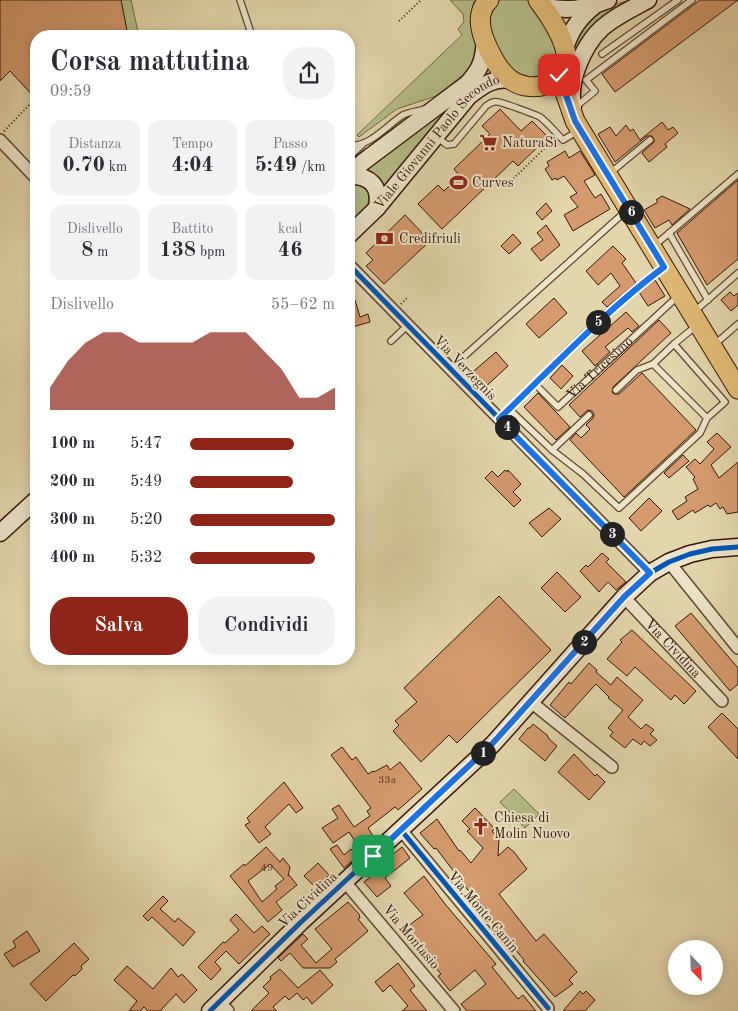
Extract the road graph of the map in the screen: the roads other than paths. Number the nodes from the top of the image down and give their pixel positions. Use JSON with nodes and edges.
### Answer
{"nodes":[{"id":1,"x":240,"y":0,"type":"edge"},
{"id":2,"x":648,"y":0,"type":"edge"},
{"id":3,"x":678,"y":0,"type":"edge"},
{"id":4,"x":692,"y":0,"type":"edge"},
{"id":5,"x":487,"y":1,"type":"edge"},
{"id":6,"x":540,"y":3,"type":"edge"},
{"id":7,"x":601,"y":3,"type":"edge"},
{"id":8,"x":250,"y":30,"type":"edge"},
{"id":9,"x":485,"y":42,"type":"junction"},
{"id":10,"x":565,"y":48,"type":"junction"},
{"id":11,"x":602,"y":54,"type":"dead end"},
{"id":12,"x":559,"y":75,"type":"junction"},
{"id":13,"x":509,"y":80,"type":"junction"},
{"id":14,"x":542,"y":87,"type":"junction"},
{"id":15,"x":439,"y":105,"type":"junction"},
{"id":16,"x":578,"y":125,"type":"junction"},
{"id":17,"x":2,"y":135,"type":"edge"},
{"id":18,"x":436,"y":136,"type":"junction"},
{"id":19,"x":650,"y":140,"type":"dead end"},
{"id":20,"x":366,"y":142,"type":"junction"},
{"id":21,"x":355,"y":146,"type":"edge"},
{"id":22,"x":355,"y":152,"type":"edge"},
{"id":23,"x":355,"y":169,"type":"edge"},
{"id":24,"x":30,"y":170,"type":"edge"},
{"id":25,"x":738,"y":174,"type":"edge"},
{"id":26,"x":608,"y":175,"type":"junction"},
{"id":27,"x":355,"y":176,"type":"edge"},
{"id":28,"x":377,"y":208,"type":"junction"},
{"id":29,"x":629,"y":208,"type":"junction"},
{"id":30,"x":355,"y":229,"type":"edge"},
{"id":31,"x":669,"y":233,"type":"junction"},
{"id":32,"x":652,"y":247,"type":"junction"},
{"id":33,"x":697,"y":266,"type":"dead end"},
{"id":34,"x":664,"y":267,"type":"junction"},
{"id":35,"x":355,"y":270,"type":"edge"},
{"id":36,"x":691,"y":271,"type":"junction"},
{"id":37,"x":738,"y":273,"type":"edge"},
{"id":38,"x":681,"y":294,"type":"junction"},
{"id":39,"x":708,"y":300,"type":"junction"},
{"id":40,"x":696,"y":319,"type":"junction"},
{"id":41,"x":738,"y":324,"type":"edge"},
{"id":42,"x":408,"y":325,"type":"junction"},
{"id":43,"x":391,"y":341,"type":"dead end"},
{"id":44,"x":674,"y":344,"type":"junction"},
{"id":45,"x":712,"y":347,"type":"junction"},
{"id":46,"x":653,"y":364,"type":"junction"},
{"id":47,"x":450,"y":369,"type":"junction"},
{"id":48,"x":535,"y":384,"type":"junction"},
{"id":49,"x":738,"y":389,"type":"edge"},
{"id":50,"x":616,"y":390,"type":"dead end"},
{"id":51,"x":509,"y":409,"type":"junction"},
{"id":52,"x":589,"y":415,"type":"dead end"},
{"id":53,"x":707,"y":418,"type":"junction"},
{"id":54,"x":499,"y":419,"type":"junction"},
{"id":55,"x":552,"y":450,"type":"junction"},
{"id":56,"x":30,"y":506,"type":"edge"},
{"id":57,"x":0,"y":533,"type":"edge"},
{"id":58,"x":738,"y":547,"type":"edge"},
{"id":59,"x":669,"y":562,"type":"junction"},
{"id":60,"x":650,"y":573,"type":"junction"},
{"id":61,"x":624,"y":597,"type":"junction"},
{"id":62,"x":738,"y":648,"type":"edge"},
{"id":63,"x":722,"y":701,"type":"dead end"},
{"id":64,"x":531,"y":702,"type":"junction"},
{"id":65,"x":612,"y":767,"type":"dead end"},
{"id":66,"x":401,"y":830,"type":"junction"},
{"id":67,"x":344,"y":882,"type":"junction"},
{"id":68,"x":219,"y":1008,"type":"edge"},
{"id":69,"x":548,"y":1008,"type":"dead end"},
{"id":70,"x":454,"y":1011,"type":"edge"}],
"edges":[{"from":1,"to":8,"type":"lane"},
{"from":2,"to":16,"type":"main road"},
{"from":3,"to":11,"type":"lane"},
{"from":4,"to":16,"type":"lane"},
{"from":5,"to":9,"type":"main road"},
{"from":6,"to":7,"type":"main road"},
{"from":6,"to":10,"type":"main road"},
{"from":7,"to":10,"type":"main road"},
{"from":9,"to":13,"type":"main road"},
{"from":9,"to":15,"type":"main road","name":"Viale Giovanni Paolo Secondo"},
{"from":10,"to":12,"type":"main road"},
{"from":12,"to":14,"type":"main road"},
{"from":12,"to":16,"type":"main road"},
{"from":13,"to":14,"type":"main road"},
{"from":13,"to":18,"type":"main road","name":"Viale Giovanni Paolo Secondo"},
{"from":14,"to":16,"type":"main road"},
{"from":15,"to":20,"type":"lane"},
{"from":15,"to":23,"type":"main road","name":"Viale Giovanni Paolo Secondo"},
{"from":16,"to":18,"type":"lane"},
{"from":16,"to":26,"type":"main road"},
{"from":17,"to":24,"type":"street"},
{"from":18,"to":28,"type":"main road","name":"Viale Giovanni Paolo Secondo"},
{"from":19,"to":26,"type":"lane"},
{"from":20,"to":21,"type":"lane"},
{"from":20,"to":22,"type":"lane"},
{"from":25,"to":31,"type":"lane"},
{"from":26,"to":29,"type":"main road"},
{"from":27,"to":28,"type":"main road"},
{"from":28,"to":30,"type":"main road","name":"Viale Giovanni Paolo Secondo"},
{"from":29,"to":32,"type":"main road"},
{"from":29,"to":47,"type":"lane"},
{"from":31,"to":32,"type":"lane"},
{"from":31,"to":36,"type":"lane"},
{"from":32,"to":34,"type":"main road"},
{"from":33,"to":36,"type":"lane"},
{"from":34,"to":38,"type":"main road"},
{"from":34,"to":48,"type":"lane"},
{"from":35,"to":42,"type":"street","name":"Via Verzegnis"},
{"from":36,"to":39,"type":"lane"},
{"from":37,"to":39,"type":"lane"},
{"from":38,"to":40,"type":"main road"},
{"from":38,"to":48,"type":"lane","name":"Via Tricesimo"},
{"from":39,"to":40,"type":"lane"},
{"from":40,"to":44,"type":"lane"},
{"from":40,"to":45,"type":"main road"},
{"from":41,"to":45,"type":"lane"},
{"from":42,"to":43,"type":"lane"},
{"from":42,"to":47,"type":"street","name":"Via Verzegnis"},
{"from":44,"to":46,"type":"lane"},
{"from":44,"to":53,"type":"lane"},
{"from":45,"to":49,"type":"main road"},
{"from":46,"to":50,"type":"lane"},
{"from":46,"to":53,"type":"lane"},
{"from":47,"to":54,"type":"street","name":"Via Verzegnis"},
{"from":48,"to":51,"type":"lane"},
{"from":51,"to":54,"type":"lane"},
{"from":51,"to":55,"type":"lane"},
{"from":52,"to":55,"type":"lane"},
{"from":53,"to":55,"type":"lane"},
{"from":54,"to":60,"type":"street","name":"Via Verzegnis"},
{"from":56,"to":57,"type":"main road"},
{"from":58,"to":59,"type":"main road","name":"Via Cividina"},
{"from":59,"to":60,"type":"main road","name":"Via Cividina"},
{"from":59,"to":62,"type":"street"},
{"from":60,"to":61,"type":"main road","name":"Via Cividina"},
{"from":61,"to":63,"type":"street","name":"Via Cividina"},
{"from":61,"to":64,"type":"main road","name":"Via Cividina"},
{"from":64,"to":65,"type":"street"},
{"from":64,"to":66,"type":"main road","name":"Via Cividina"},
{"from":66,"to":67,"type":"main road","name":"Via Cividina"},
{"from":66,"to":69,"type":"street","name":"Via Monte Canin"},
{"from":67,"to":68,"type":"main road","name":"Via Cividina"},
{"from":67,"to":70,"type":"street","name":"Via Montasio"}]}
